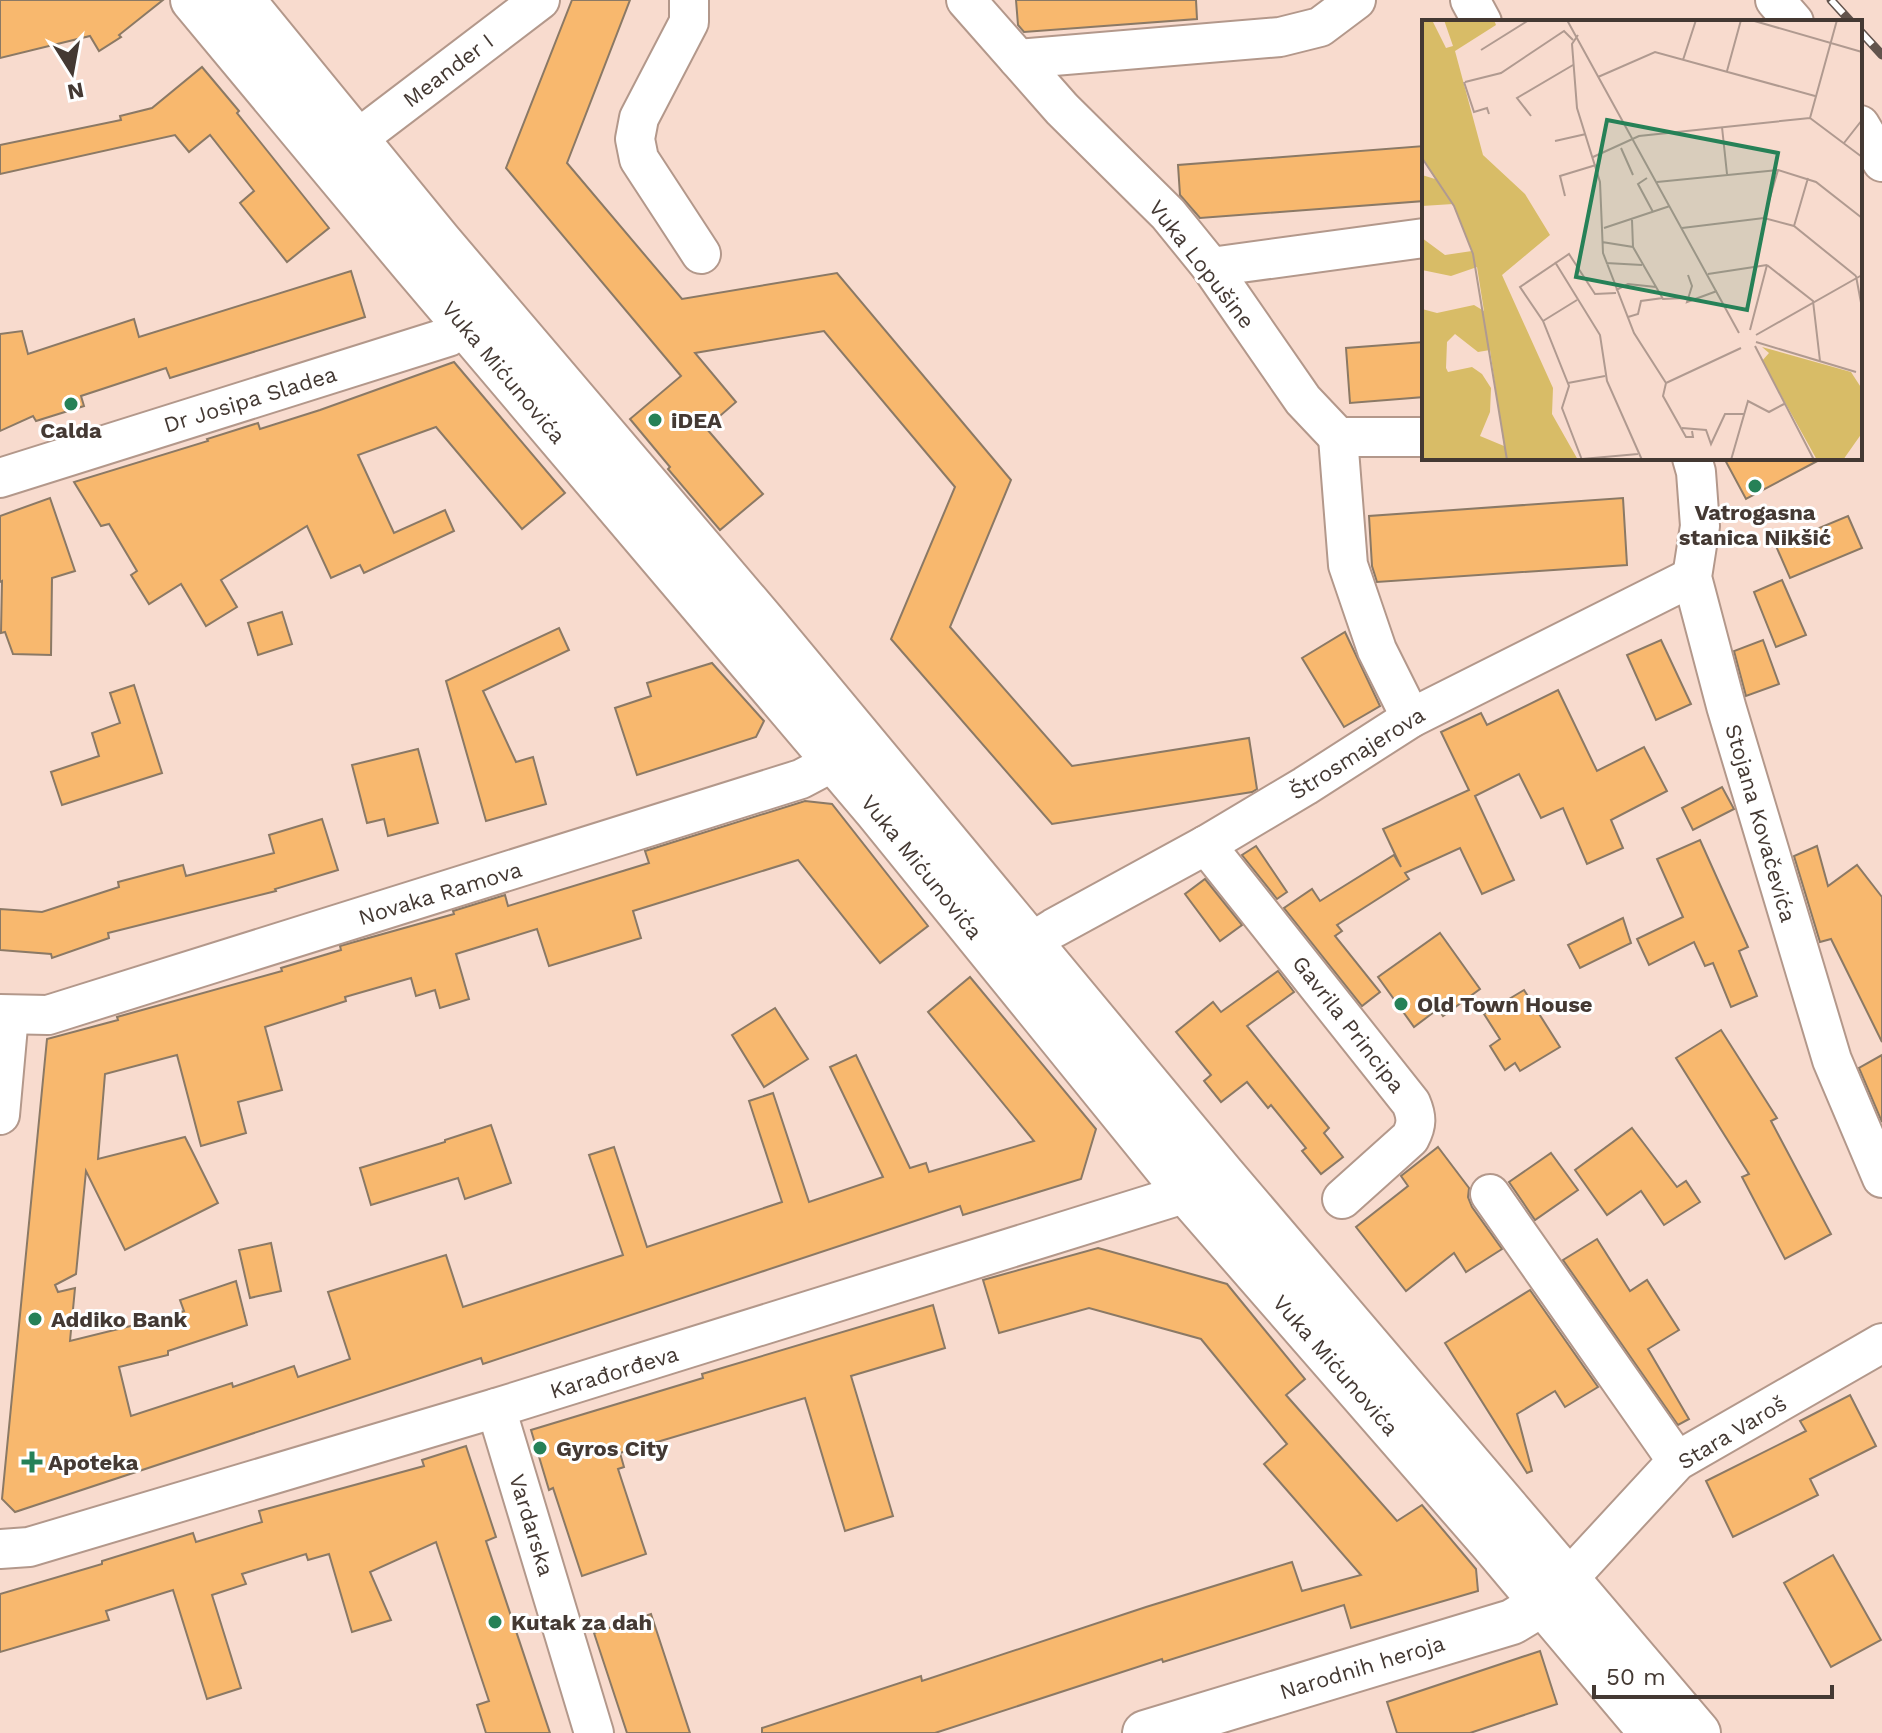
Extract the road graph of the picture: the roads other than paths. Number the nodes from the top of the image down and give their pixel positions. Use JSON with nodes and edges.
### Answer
{"nodes":[{"id":1,"x":193,"y":0,"type":"edge"},
{"id":2,"x":242,"y":0,"type":"edge"},
{"id":3,"x":540,"y":0,"type":"edge"},
{"id":4,"x":689,"y":0,"type":"edge"},
{"id":5,"x":966,"y":0,"type":"edge"},
{"id":6,"x":1356,"y":0,"type":"edge"},
{"id":7,"x":1470,"y":0,"type":"edge"},
{"id":8,"x":1775,"y":0,"type":"edge"},
{"id":9,"x":1481,"y":20,"type":"edge"},
{"id":10,"x":1792,"y":20,"type":"edge"},
{"id":11,"x":1018,"y":59,"type":"junction"},
{"id":12,"x":1862,"y":128,"type":"edge"},
{"id":13,"x":356,"y":140,"type":"junction"},
{"id":14,"x":1882,"y":162,"type":"edge"},
{"id":15,"x":1422,"y":238,"type":"edge"},
{"id":16,"x":701,"y":254,"type":"dead end"},
{"id":17,"x":1211,"y":267,"type":"junction"},
{"id":18,"x":478,"y":314,"type":"junction"},
{"id":19,"x":1338,"y":437,"type":"junction"},
{"id":20,"x":1422,"y":437,"type":"edge"},
{"id":21,"x":1693,"y":460,"type":"edge"},
{"id":22,"x":0,"y":478,"type":"edge"},
{"id":23,"x":1692,"y":577,"type":"junction"},
{"id":24,"x":1411,"y":718,"type":"junction"},
{"id":25,"x":847,"y":751,"type":"junction"},
{"id":26,"x":1206,"y":845,"type":"junction"},
{"id":27,"x":1030,"y":943,"type":"junction"},
{"id":28,"x":4,"y":1014,"type":"edge"},
{"id":29,"x":0,"y":1115,"type":"edge"},
{"id":30,"x":1882,"y":1178,"type":"edge"},
{"id":31,"x":1204,"y":1184,"type":"junction"},
{"id":32,"x":1490,"y":1194,"type":"dead end"},
{"id":33,"x":1342,"y":1199,"type":"dead end"},
{"id":34,"x":1882,"y":1343,"type":"edge"},
{"id":35,"x":496,"y":1408,"type":"junction"},
{"id":36,"x":1677,"y":1461,"type":"junction"},
{"id":37,"x":0,"y":1549,"type":"edge"},
{"id":38,"x":1555,"y":1592,"type":"junction"},
{"id":39,"x":594,"y":1733,"type":"edge"},
{"id":40,"x":1145,"y":1733,"type":"edge"},
{"id":41,"x":1652,"y":1733,"type":"edge"},
{"id":42,"x":1698,"y":1733,"type":"edge"}],
"edges":[{"from":1,"to":18,"type":"main road","name":"Vuka Mićunovića"},
{"from":2,"to":13,"type":"main road","name":"Vuka Mićunovića"},
{"from":3,"to":13,"type":"street","name":"Meander I"},
{"from":4,"to":16,"type":"street"},
{"from":5,"to":11,"type":"street","name":"Vuka Lopušine"},
{"from":6,"to":11,"type":"street"},
{"from":7,"to":9,"type":"street"},
{"from":8,"to":10,"type":"street"},
{"from":11,"to":17,"type":"street","name":"Vuka Lopušine"},
{"from":12,"to":14,"type":"street"},
{"from":13,"to":18,"type":"main road","name":"Vuka Mićunovića"},
{"from":15,"to":17,"type":"street"},
{"from":17,"to":19,"type":"street","name":"Vuka Lopušine"},
{"from":18,"to":22,"type":"street","name":"Dr Josipa Sladea"},
{"from":18,"to":25,"type":"main road","name":"Vuka Mićunovića"},
{"from":19,"to":20,"type":"street"},
{"from":19,"to":24,"type":"street"},
{"from":21,"to":23,"type":"street","name":"Stojana Kovačevića"},
{"from":23,"to":24,"type":"street","name":"Štrosmajerova"},
{"from":23,"to":30,"type":"street","name":"Stojana Kovačevića"},
{"from":24,"to":26,"type":"street","name":"Štrosmajerova"},
{"from":25,"to":27,"type":"main road","name":"Vuka Mićunovića"},
{"from":25,"to":28,"type":"street","name":"Novaka Ramova"},
{"from":25,"to":31,"type":"main road","name":"Vuka Mićunovića"},
{"from":26,"to":27,"type":"street","name":"Štrosmajerova"},
{"from":26,"to":33,"type":"street","name":"Gavrila Principa"},
{"from":27,"to":31,"type":"main road","name":"Vuka Mićunovića"},
{"from":28,"to":29,"type":"street"},
{"from":31,"to":35,"type":"street","name":"Karađorđeva"},
{"from":31,"to":38,"type":"main road","name":"Vuka Mićunovića"},
{"from":32,"to":36,"type":"street"},
{"from":34,"to":36,"type":"street","name":"Stara Varoš"},
{"from":35,"to":37,"type":"street","name":"Karađorđeva"},
{"from":35,"to":39,"type":"street","name":"Vardarska"},
{"from":36,"to":38,"type":"street","name":"Stara Varoš"},
{"from":38,"to":40,"type":"main road","name":"Narodnih heroja"},
{"from":38,"to":41,"type":"main road","name":"Vuka Mićunovića"},
{"from":38,"to":42,"type":"main road","name":"Vuka Mićunovića"}]}
